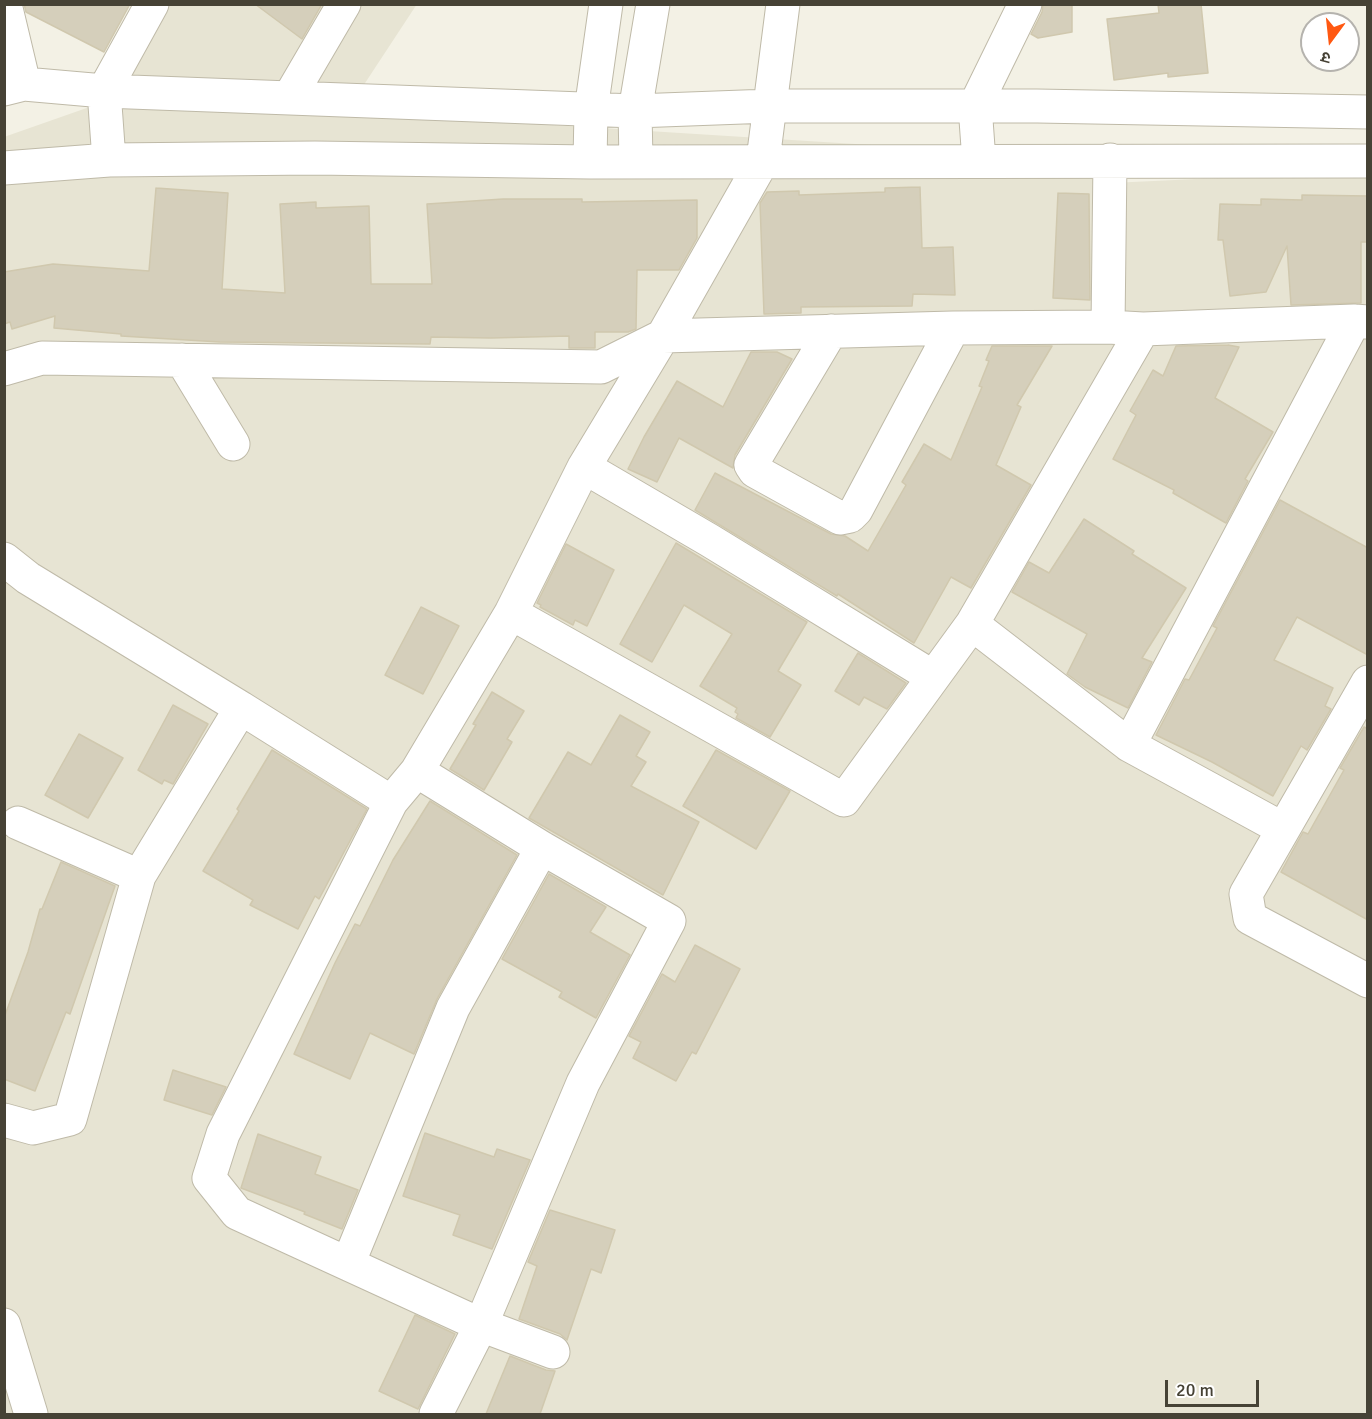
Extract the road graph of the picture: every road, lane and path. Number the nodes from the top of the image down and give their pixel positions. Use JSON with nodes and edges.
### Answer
{"nodes":[{"id":1,"x":5,"y":4,"type":"edge"},
{"id":2,"x":152,"y":4,"type":"edge"},
{"id":3,"x":344,"y":4,"type":"edge"},
{"id":4,"x":606,"y":4,"type":"edge"},
{"id":5,"x":652,"y":4,"type":"edge"},
{"id":6,"x":783,"y":4,"type":"edge"},
{"id":7,"x":1025,"y":4,"type":"edge"},
{"id":8,"x":14,"y":87,"type":"edge"},
{"id":9,"x":104,"y":91,"type":"junction"},
{"id":10,"x":289,"y":98,"type":"junction"},
{"id":11,"x":770,"y":106,"type":"junction"},
{"id":12,"x":975,"y":106,"type":"junction"},
{"id":13,"x":591,"y":110,"type":"junction"},
{"id":14,"x":635,"y":111,"type":"junction"},
{"id":15,"x":1368,"y":112,"type":"edge"},
{"id":16,"x":109,"y":160,"type":"junction"},
{"id":17,"x":763,"y":160,"type":"junction"},
{"id":18,"x":1110,"y":160,"type":"junction"},
{"id":19,"x":1368,"y":160,"type":"edge"},
{"id":20,"x":636,"y":161,"type":"junction"},
{"id":21,"x":979,"y":161,"type":"junction"},
{"id":22,"x":590,"y":162,"type":"junction"},
{"id":23,"x":4,"y":168,"type":"edge"},
{"id":24,"x":1361,"y":321,"type":"edge"},
{"id":25,"x":1108,"y":327,"type":"junction"},
{"id":26,"x":953,"y":328,"type":"junction"},
{"id":27,"x":1143,"y":329,"type":"junction"},
{"id":28,"x":831,"y":331,"type":"junction"},
{"id":29,"x":663,"y":336,"type":"junction"},
{"id":30,"x":182,"y":360,"type":"junction"},
{"id":31,"x":4,"y":369,"type":"edge"},
{"id":32,"x":233,"y":444,"type":"dead end"},
{"id":33,"x":584,"y":467,"type":"junction"},
{"id":34,"x":4,"y":560,"type":"edge"},
{"id":35,"x":511,"y":613,"type":"junction"},
{"id":36,"x":972,"y":624,"type":"junction"},
{"id":37,"x":933,"y":677,"type":"junction"},
{"id":38,"x":1368,"y":681,"type":"edge"},
{"id":39,"x":241,"y":708,"type":"junction"},
{"id":40,"x":1129,"y":745,"type":"junction"},
{"id":41,"x":417,"y":771,"type":"junction"},
{"id":42,"x":391,"y":802,"type":"junction"},
{"id":43,"x":18,"y":823,"type":"dead end"},
{"id":44,"x":1282,"y":830,"type":"junction"},
{"id":45,"x":542,"y":848,"type":"junction"},
{"id":46,"x":139,"y":876,"type":"junction"},
{"id":47,"x":1368,"y":981,"type":"edge"},
{"id":48,"x":4,"y":1120,"type":"edge"},
{"id":49,"x":348,"y":1264,"type":"junction"},
{"id":50,"x":481,"y":1325,"type":"junction"},
{"id":51,"x":5,"y":1326,"type":"edge"},
{"id":52,"x":553,"y":1352,"type":"dead end"},
{"id":53,"x":31,"y":1414,"type":"edge"},
{"id":54,"x":436,"y":1414,"type":"edge"}],
"edges":[{"from":1,"to":8,"type":"street"},
{"from":2,"to":9,"type":"street"},
{"from":3,"to":10,"type":"street"},
{"from":4,"to":13,"type":"street"},
{"from":5,"to":14,"type":"street"},
{"from":6,"to":11,"type":"street"},
{"from":7,"to":12,"type":"street"},
{"from":8,"to":9,"type":"street"},
{"from":9,"to":10,"type":"street"},
{"from":9,"to":16,"type":"street"},
{"from":10,"to":13,"type":"street"},
{"from":11,"to":12,"type":"street"},
{"from":11,"to":14,"type":"street"},
{"from":11,"to":17,"type":"street"},
{"from":12,"to":15,"type":"street"},
{"from":12,"to":21,"type":"street"},
{"from":13,"to":14,"type":"street"},
{"from":13,"to":22,"type":"street"},
{"from":14,"to":20,"type":"street"},
{"from":16,"to":22,"type":"street"},
{"from":16,"to":23,"type":"street"},
{"from":17,"to":20,"type":"street"},
{"from":17,"to":21,"type":"street"},
{"from":17,"to":29,"type":"street"},
{"from":18,"to":19,"type":"street"},
{"from":18,"to":21,"type":"street"},
{"from":18,"to":25,"type":"street"},
{"from":20,"to":22,"type":"street"},
{"from":24,"to":27,"type":"street"},
{"from":24,"to":40,"type":"street"},
{"from":25,"to":26,"type":"street"},
{"from":25,"to":27,"type":"street"},
{"from":26,"to":28,"type":"street"},
{"from":26,"to":28,"type":"street"},
{"from":27,"to":36,"type":"street"},
{"from":28,"to":29,"type":"street"},
{"from":29,"to":30,"type":"street"},
{"from":29,"to":33,"type":"street"},
{"from":30,"to":31,"type":"street"},
{"from":30,"to":32,"type":"street"},
{"from":33,"to":35,"type":"street"},
{"from":33,"to":37,"type":"street"},
{"from":34,"to":39,"type":"street"},
{"from":35,"to":37,"type":"street"},
{"from":35,"to":41,"type":"street"},
{"from":36,"to":37,"type":"street"},
{"from":36,"to":40,"type":"street"},
{"from":38,"to":44,"type":"street"},
{"from":39,"to":42,"type":"street"},
{"from":39,"to":46,"type":"street"},
{"from":40,"to":44,"type":"street"},
{"from":41,"to":42,"type":"street"},
{"from":41,"to":45,"type":"street"},
{"from":42,"to":49,"type":"street"},
{"from":43,"to":46,"type":"street"},
{"from":44,"to":47,"type":"street"},
{"from":45,"to":49,"type":"street"},
{"from":45,"to":50,"type":"street"},
{"from":46,"to":48,"type":"street"},
{"from":49,"to":50,"type":"street"},
{"from":50,"to":52,"type":"street"},
{"from":50,"to":54,"type":"street"},
{"from":51,"to":53,"type":"street"}]}
